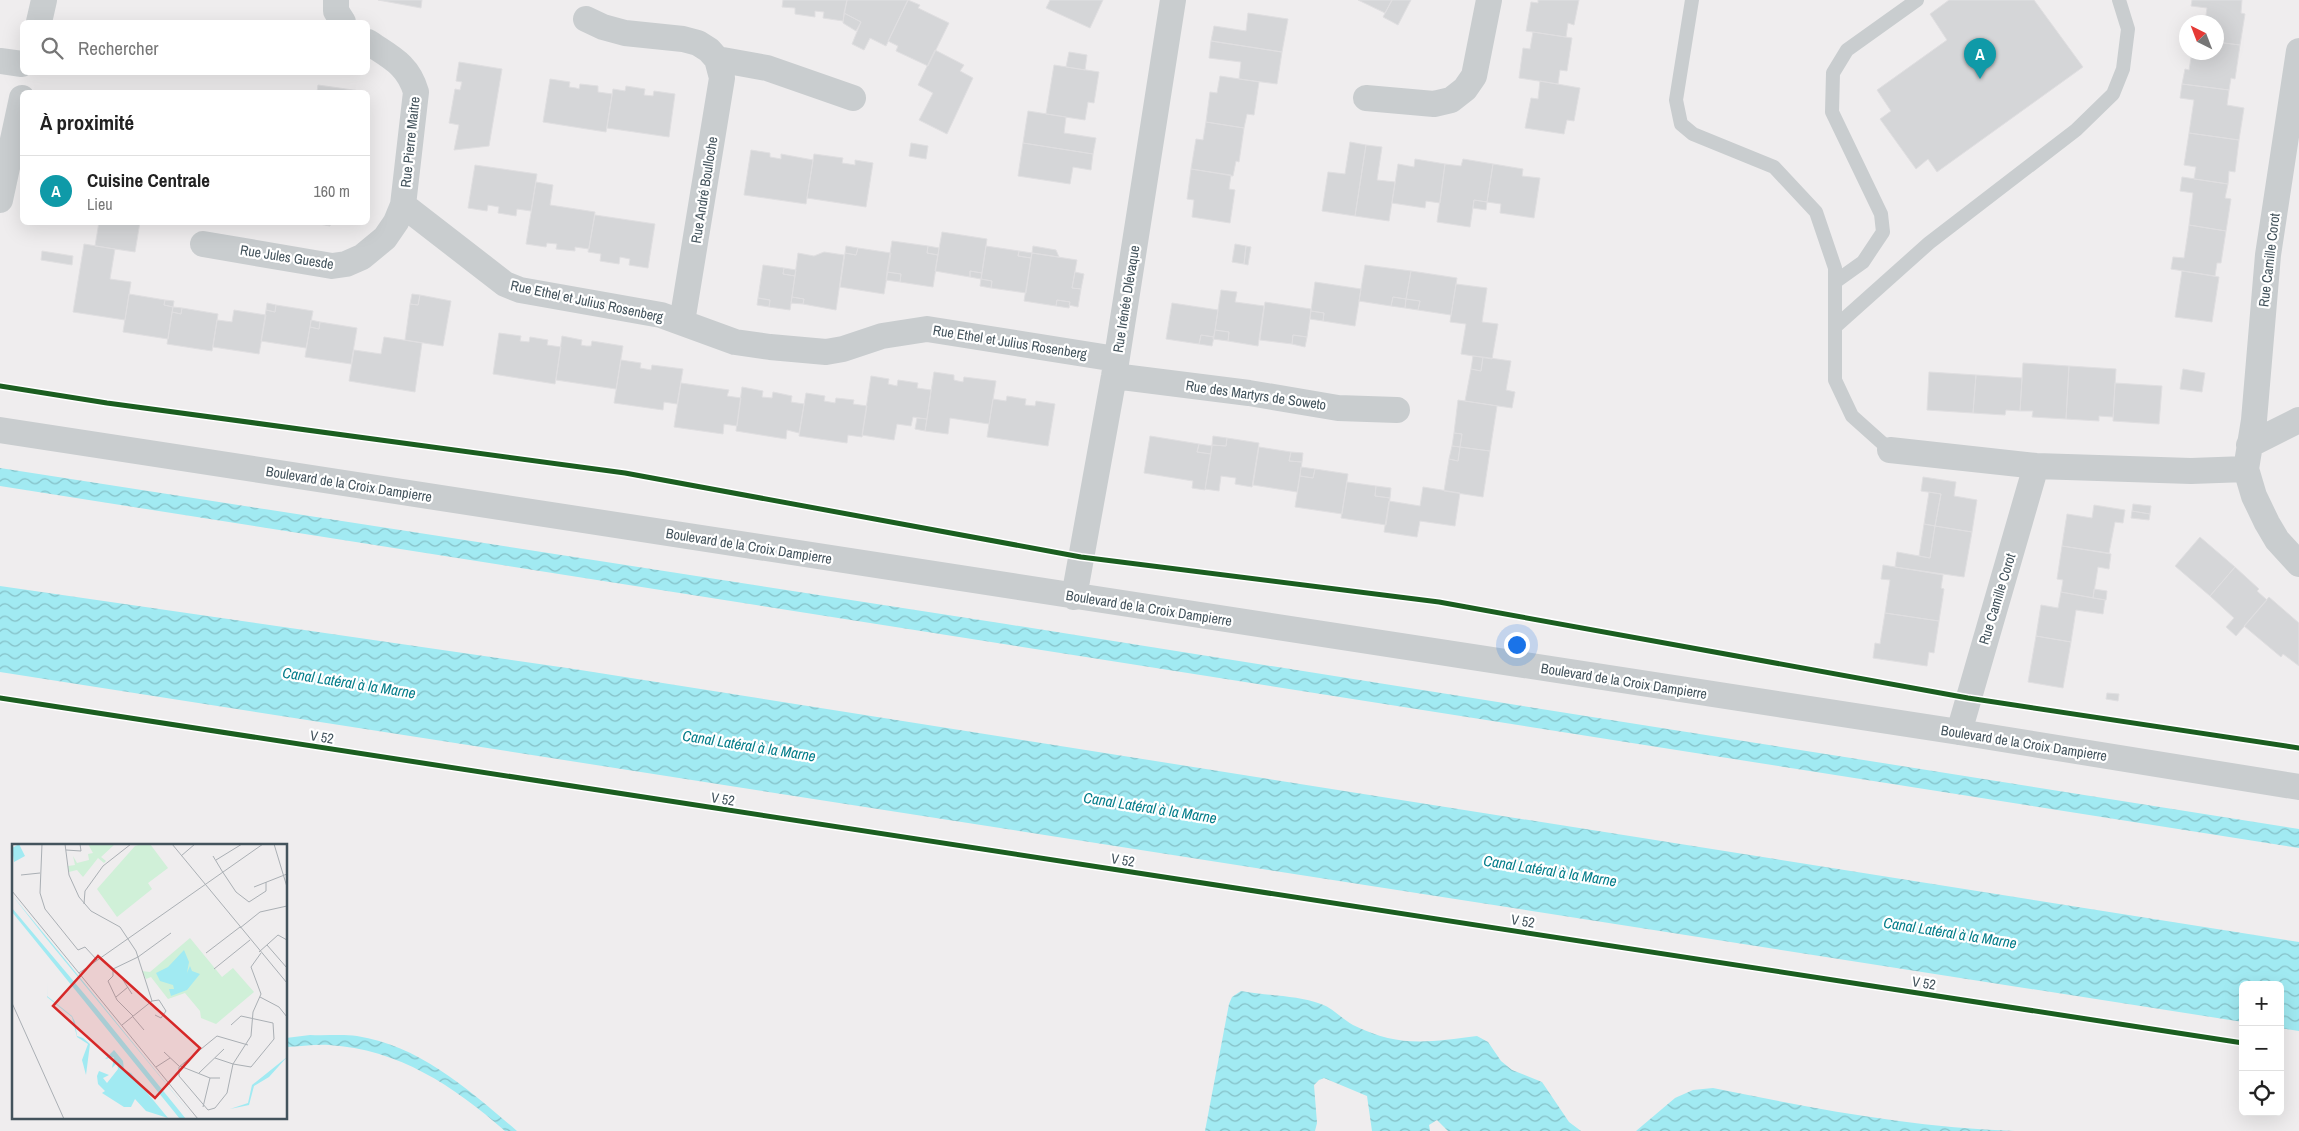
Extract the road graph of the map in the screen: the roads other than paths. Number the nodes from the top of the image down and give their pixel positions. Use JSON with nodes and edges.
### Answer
{"nodes":[{"id":1,"x":44,"y":0,"type":"edge"},
{"id":2,"x":336,"y":0,"type":"edge"},
{"id":3,"x":1174,"y":0,"type":"edge"},
{"id":4,"x":1489,"y":0,"type":"edge"},
{"id":5,"x":1692,"y":0,"type":"edge"},
{"id":6,"x":1917,"y":0,"type":"edge"},
{"id":7,"x":2119,"y":0,"type":"edge"},
{"id":8,"x":586,"y":19,"type":"dead end"},
{"id":9,"x":39,"y":20,"type":"edge"},
{"id":10,"x":342,"y":20,"type":"edge"},
{"id":11,"x":370,"y":43,"type":"edge"},
{"id":12,"x":2299,"y":51,"type":"edge"},
{"id":13,"x":0,"y":60,"type":"edge"},
{"id":14,"x":717,"y":60,"type":"junction"},
{"id":15,"x":20,"y":64,"type":"edge"},
{"id":16,"x":27,"y":75,"type":"edge"},
{"id":17,"x":24,"y":90,"type":"edge"},
{"id":18,"x":853,"y":98,"type":"dead end"},
{"id":19,"x":1366,"y":98,"type":"dead end"},
{"id":20,"x":20,"y":107,"type":"edge"},
{"id":21,"x":0,"y":200,"type":"edge"},
{"id":22,"x":403,"y":205,"type":"junction"},
{"id":23,"x":203,"y":244,"type":"dead end"},
{"id":24,"x":1835,"y":282,"type":"junction"},
{"id":25,"x":682,"y":322,"type":"junction"},
{"id":26,"x":1835,"y":327,"type":"junction"},
{"id":27,"x":1115,"y":367,"type":"junction"},
{"id":28,"x":1397,"y":410,"type":"dead end"},
{"id":29,"x":2299,"y":420,"type":"edge"},
{"id":30,"x":0,"y":430,"type":"edge"},
{"id":31,"x":1890,"y":450,"type":"joint"},
{"id":32,"x":2248,"y":457,"type":"junction"},
{"id":33,"x":2036,"y":466,"type":"junction"},
{"id":34,"x":2299,"y":564,"type":"edge"},
{"id":35,"x":1074,"y":597,"type":"junction"},
{"id":36,"x":1959,"y":732,"type":"junction"},
{"id":37,"x":2299,"y":787,"type":"edge"}],
"edges":[{"from":1,"to":9,"type":"street"},
{"from":2,"to":10,"type":"street"},
{"from":3,"to":27,"type":"street","name":"Rue Irénée Dlévaque"},
{"from":4,"to":19,"type":"street"},
{"from":5,"to":24,"type":"lane"},
{"from":6,"to":24,"type":"lane"},
{"from":7,"to":26,"type":"lane"},
{"from":8,"to":14,"type":"street"},
{"from":11,"to":22,"type":"street","name":"Rue Pierre Maitre"},
{"from":12,"to":32,"type":"street","name":"Rue Camille Corot"},
{"from":13,"to":15,"type":"street"},
{"from":14,"to":18,"type":"street"},
{"from":14,"to":25,"type":"street","name":"Rue André Boulloche"},
{"from":16,"to":17,"type":"street"},
{"from":20,"to":21,"type":"street"},
{"from":22,"to":23,"type":"street","name":"Rue Jules Guesde"},
{"from":22,"to":25,"type":"street","name":"Rue Ethel et Julius Rosenberg"},
{"from":24,"to":26,"type":"lane"},
{"from":25,"to":27,"type":"street","name":"Rue Ethel et Julius Rosenberg"},
{"from":26,"to":31,"type":"lane"},
{"from":27,"to":28,"type":"street","name":"Rue des Martyrs de Soweto"},
{"from":27,"to":35,"type":"street","name":"Rue Irénée Dlévaque"},
{"from":29,"to":32,"type":"street"},
{"from":30,"to":35,"type":"street","name":"Boulevard de la Croix Dampierre"},
{"from":31,"to":33,"type":"street"},
{"from":32,"to":33,"type":"street"},
{"from":32,"to":34,"type":"street","name":"Rue Camille Corot"},
{"from":33,"to":36,"type":"street","name":"Rue Camille Corot"},
{"from":35,"to":36,"type":"street","name":"Boulevard de la Croix Dampierre"},
{"from":36,"to":37,"type":"street","name":"Boulevard de la Croix Dampierre"}]}
